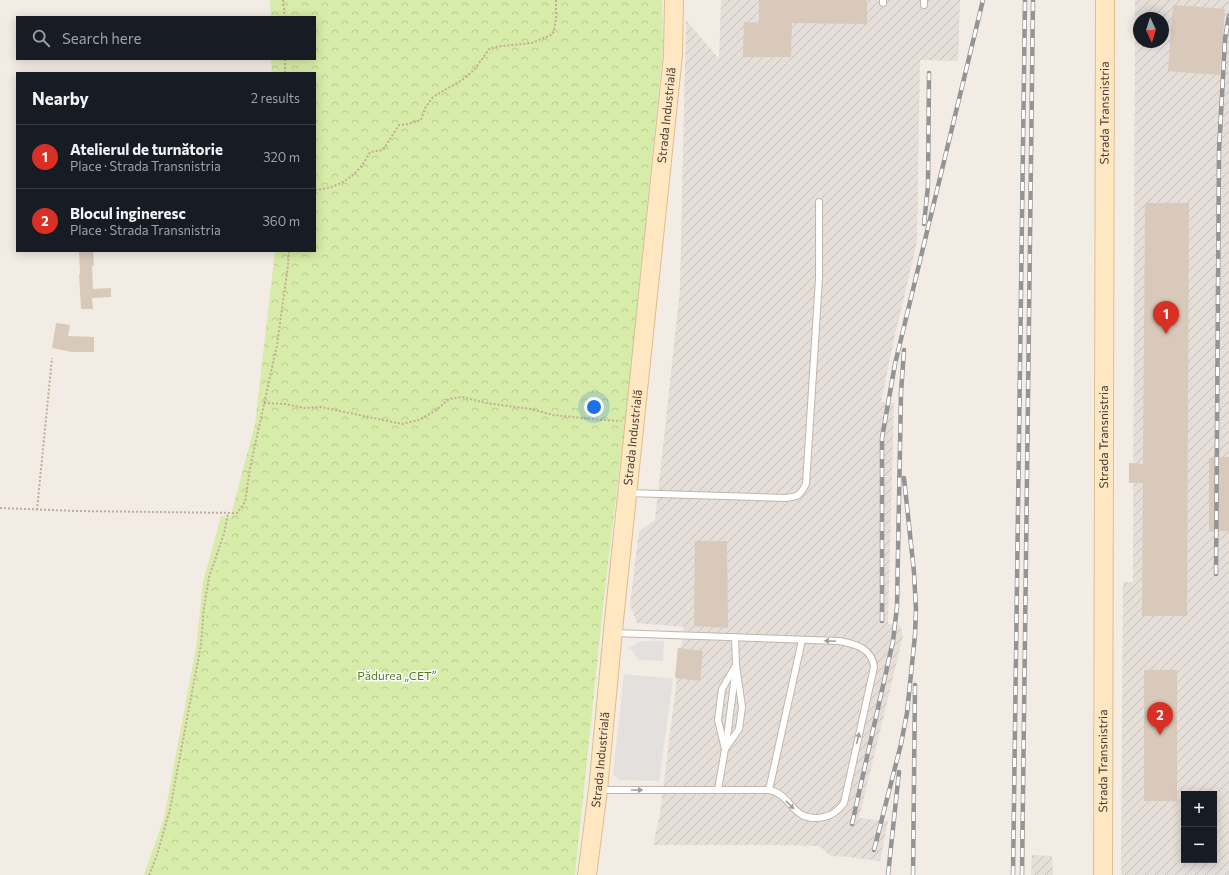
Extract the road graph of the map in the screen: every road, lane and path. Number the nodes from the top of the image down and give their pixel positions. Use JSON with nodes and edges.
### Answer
{"nodes":[{"id":1,"x":283,"y":0,"type":"edge"},
{"id":2,"x":556,"y":0,"type":"edge"},
{"id":3,"x":674,"y":0,"type":"edge"},
{"id":4,"x":1106,"y":0,"type":"edge"},
{"id":5,"x":284,"y":16,"type":"edge"},
{"id":6,"x":285,"y":60,"type":"edge"},
{"id":7,"x":285,"y":72,"type":"edge"},
{"id":8,"x":316,"y":190,"type":"edge"},
{"id":9,"x":819,"y":202,"type":"dead end"},
{"id":10,"x":289,"y":252,"type":"edge"},
{"id":11,"x":52,"y":358,"type":"dead end"},
{"id":12,"x":264,"y":403,"type":"junction"},
{"id":13,"x":634,"y":421,"type":"junction"},
{"id":14,"x":627,"y":493,"type":"junction"},
{"id":15,"x":0,"y":508,"type":"edge"},
{"id":16,"x":37,"y":510,"type":"junction"},
{"id":17,"x":228,"y":514,"type":"junction"},
{"id":18,"x":612,"y":633,"type":"junction"},
{"id":19,"x":735,"y":637,"type":"junction"},
{"id":20,"x":802,"y":640,"type":"junction"},
{"id":21,"x":736,"y":665,"type":"junction"},
{"id":22,"x":725,"y":750,"type":"junction"},
{"id":23,"x":598,"y":790,"type":"junction"},
{"id":24,"x":718,"y":790,"type":"junction"},
{"id":25,"x":769,"y":790,"type":"junction"},
{"id":26,"x":149,"y":875,"type":"edge"},
{"id":27,"x":587,"y":875,"type":"edge"},
{"id":28,"x":1103,"y":875,"type":"edge"}],
"edges":[{"from":1,"to":5,"type":"path"},
{"from":2,"to":8,"type":"path"},
{"from":3,"to":13,"type":"street","name":"Strada Industrială"},
{"from":4,"to":28,"type":"street","name":"Strada Transnistria"},
{"from":6,"to":7,"type":"path"},
{"from":9,"to":14,"type":"lane"},
{"from":10,"to":12,"type":"path"},
{"from":11,"to":16,"type":"path"},
{"from":12,"to":13,"type":"path"},
{"from":12,"to":17,"type":"path"},
{"from":13,"to":14,"type":"street","name":"Strada Industrială"},
{"from":14,"to":18,"type":"street","name":"Strada Industrială"},
{"from":15,"to":16,"type":"path"},
{"from":16,"to":17,"type":"path"},
{"from":17,"to":26,"type":"path"},
{"from":18,"to":19,"type":"lane"},
{"from":18,"to":23,"type":"street","name":"Strada Industrială"},
{"from":19,"to":20,"type":"lane"},
{"from":19,"to":21,"type":"lane"},
{"from":20,"to":25,"type":"lane"},
{"from":25,"to":20,"type":"lane","one_way":true},
{"from":21,"to":22,"type":"lane"},
{"from":21,"to":22,"type":"lane"},
{"from":21,"to":22,"type":"lane"},
{"from":22,"to":24,"type":"lane"},
{"from":23,"to":24,"type":"lane","one_way":true},
{"from":23,"to":27,"type":"street","name":"Strada Industrială"},
{"from":24,"to":25,"type":"lane"}]}
